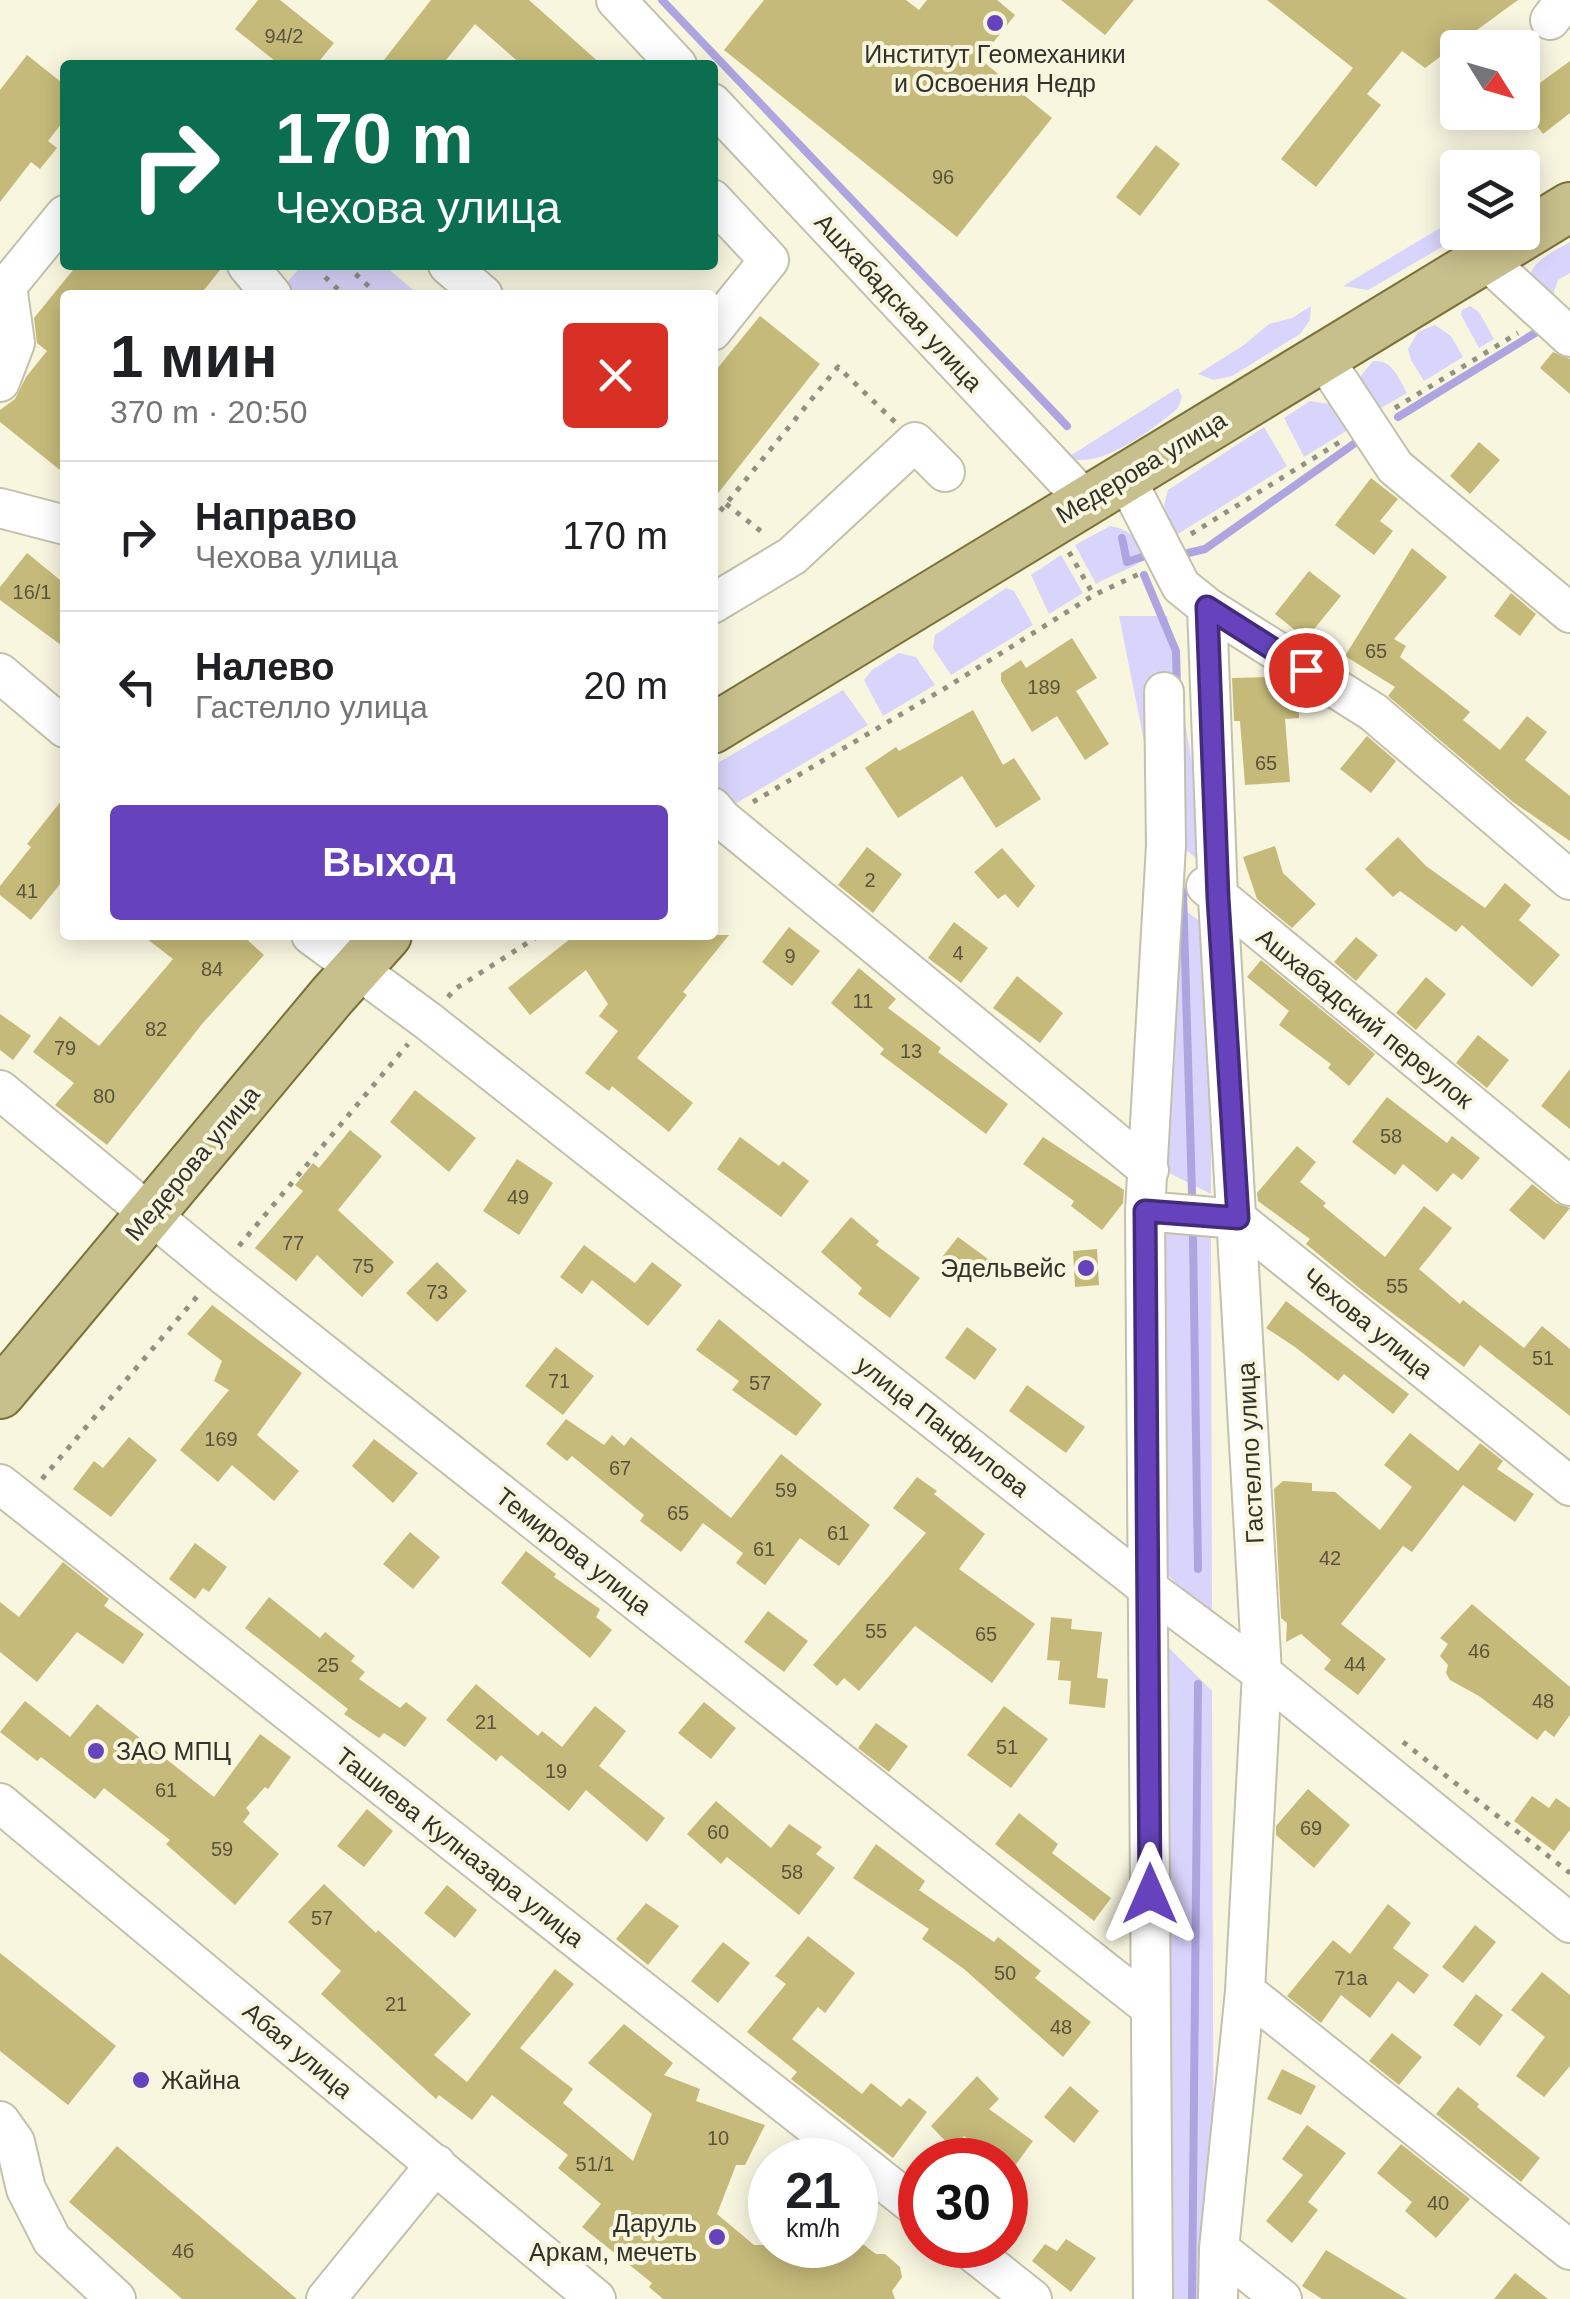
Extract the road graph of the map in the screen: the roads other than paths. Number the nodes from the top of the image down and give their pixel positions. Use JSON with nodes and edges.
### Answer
{"nodes":[{"id":1,"x":616,"y":0,"type":"edge"},
{"id":2,"x":672,"y":60,"type":"edge"},
{"id":3,"x":718,"y":109,"type":"edge"},
{"id":4,"x":718,"y":206,"type":"edge"},
{"id":5,"x":1570,"y":207,"type":"edge"},
{"id":6,"x":60,"y":221,"type":"edge"},
{"id":7,"x":1485,"y":259,"type":"junction"},
{"id":8,"x":454,"y":270,"type":"edge"},
{"id":9,"x":4,"y":287,"type":"edge"},
{"id":10,"x":477,"y":290,"type":"edge"},
{"id":11,"x":718,"y":324,"type":"edge"},
{"id":12,"x":1570,"y":338,"type":"edge"},
{"id":13,"x":1322,"y":356,"type":"junction"},
{"id":14,"x":0,"y":382,"type":"edge"},
{"id":15,"x":946,"y":472,"type":"dead end"},
{"id":16,"x":1105,"y":488,"type":"junction"},
{"id":17,"x":0,"y":508,"type":"edge"},
{"id":18,"x":60,"y":524,"type":"edge"},
{"id":19,"x":718,"y":600,"type":"edge"},
{"id":20,"x":1207,"y":607,"type":"junction"},
{"id":21,"x":1570,"y":612,"type":"edge"},
{"id":22,"x":0,"y":673,"type":"edge"},
{"id":23,"x":1164,"y":692,"type":"dead end"},
{"id":24,"x":60,"y":724,"type":"edge"},
{"id":25,"x":718,"y":726,"type":"edge"},
{"id":26,"x":718,"y":812,"type":"edge"},
{"id":27,"x":1166,"y":845,"type":"junction"},
{"id":28,"x":1570,"y":880,"type":"edge"},
{"id":29,"x":1218,"y":898,"type":"junction"},
{"id":30,"x":329,"y":940,"type":"edge"},
{"id":31,"x":371,"y":952,"type":"edge"},
{"id":32,"x":0,"y":1090,"type":"edge"},
{"id":33,"x":1149,"y":1170,"type":"junction"},
{"id":34,"x":1570,"y":1186,"type":"edge"},
{"id":35,"x":1145,"y":1211,"type":"junction"},
{"id":36,"x":150,"y":1212,"type":"junction"},
{"id":37,"x":1238,"y":1218,"type":"junction"},
{"id":38,"x":0,"y":1394,"type":"edge"},
{"id":39,"x":0,"y":1484,"type":"edge"},
{"id":40,"x":1570,"y":1486,"type":"edge"},
{"id":41,"x":1150,"y":1589,"type":"junction"},
{"id":42,"x":1262,"y":1673,"type":"junction"},
{"id":43,"x":0,"y":1802,"type":"edge"},
{"id":44,"x":1570,"y":1923,"type":"edge"},
{"id":45,"x":1246,"y":1992,"type":"junction"},
{"id":46,"x":1151,"y":2008,"type":"junction"},
{"id":47,"x":0,"y":2121,"type":"edge"},
{"id":48,"x":436,"y":2164,"type":"junction"},
{"id":49,"x":898,"y":2193,"type":"edge"},
{"id":50,"x":1220,"y":2249,"type":"junction"},
{"id":51,"x":1570,"y":2250,"type":"edge"},
{"id":52,"x":993,"y":2268,"type":"edge"},
{"id":53,"x":116,"y":2299,"type":"edge"},
{"id":54,"x":326,"y":2299,"type":"edge"},
{"id":55,"x":596,"y":2299,"type":"edge"},
{"id":56,"x":1032,"y":2299,"type":"edge"},
{"id":57,"x":1154,"y":2299,"type":"edge"},
{"id":58,"x":1218,"y":2299,"type":"edge"},
{"id":59,"x":1282,"y":2299,"type":"edge"}],
"edges":[{"from":1,"to":2,"type":"street"},
{"from":3,"to":16,"type":"street","name":"Ашхабадская улица"},
{"from":4,"to":11,"type":"street"},
{"from":5,"to":7,"type":"main road","name":"Медерова улица"},
{"from":6,"to":9,"type":"street"},
{"from":7,"to":12,"type":"street"},
{"from":7,"to":13,"type":"main road","name":"Медерова улица"},
{"from":8,"to":10,"type":"street"},
{"from":9,"to":14,"type":"street"},
{"from":13,"to":16,"type":"main road","name":"Медерова улица"},
{"from":13,"to":21,"type":"street"},
{"from":15,"to":19,"type":"street"},
{"from":16,"to":20,"type":"street","name":"Ашхабадская улица"},
{"from":16,"to":25,"type":"main road","name":"Медерова улица"},
{"from":17,"to":18,"type":"street"},
{"from":20,"to":28,"type":"street","name":"Ашхабадская улица"},
{"from":20,"to":29,"type":"street","name":"Гастелло улица"},
{"from":22,"to":24,"type":"street"},
{"from":23,"to":27,"type":"street"},
{"from":26,"to":33,"type":"street"},
{"from":27,"to":29,"type":"street","name":"Ашхабадский переулок"},
{"from":27,"to":33,"type":"street"},
{"from":29,"to":34,"type":"street","name":"Ашхабадский переулок"},
{"from":29,"to":37,"type":"street","name":"Гастелло улица"},
{"from":30,"to":31,"type":"street","name":"улица Панфилова"},
{"from":31,"to":36,"type":"main road","name":"Медерова улица"},
{"from":31,"to":41,"type":"street","name":"улица Панфилова"},
{"from":32,"to":36,"type":"street","name":"Темирова улица"},
{"from":33,"to":35,"type":"street"},
{"from":35,"to":37,"type":"street"},
{"from":35,"to":41,"type":"street"},
{"from":36,"to":38,"type":"main road","name":"Медерова улица"},
{"from":36,"to":46,"type":"street","name":"Темирова улица"},
{"from":37,"to":40,"type":"street","name":"Чехова улица"},
{"from":37,"to":42,"type":"street","name":"Гастелло улица"},
{"from":39,"to":49,"type":"street","name":"Ташиева Кулназара улица"},
{"from":41,"to":42,"type":"street","name":"улица Панфилова"},
{"from":41,"to":46,"type":"street"},
{"from":42,"to":44,"type":"street","name":"улица Панфилова"},
{"from":42,"to":45,"type":"street","name":"Гастелло улица"},
{"from":43,"to":48,"type":"street","name":"Абая улица"},
{"from":45,"to":50,"type":"street","name":"Гастелло улица"},
{"from":45,"to":51,"type":"street"},
{"from":46,"to":57,"type":"street"},
{"from":47,"to":53,"type":"street"},
{"from":48,"to":54,"type":"street"},
{"from":48,"to":55,"type":"street","name":"Абая улица"},
{"from":50,"to":58,"type":"street","name":"Гастелло улица"},
{"from":50,"to":59,"type":"street"},
{"from":52,"to":56,"type":"street"}]}
